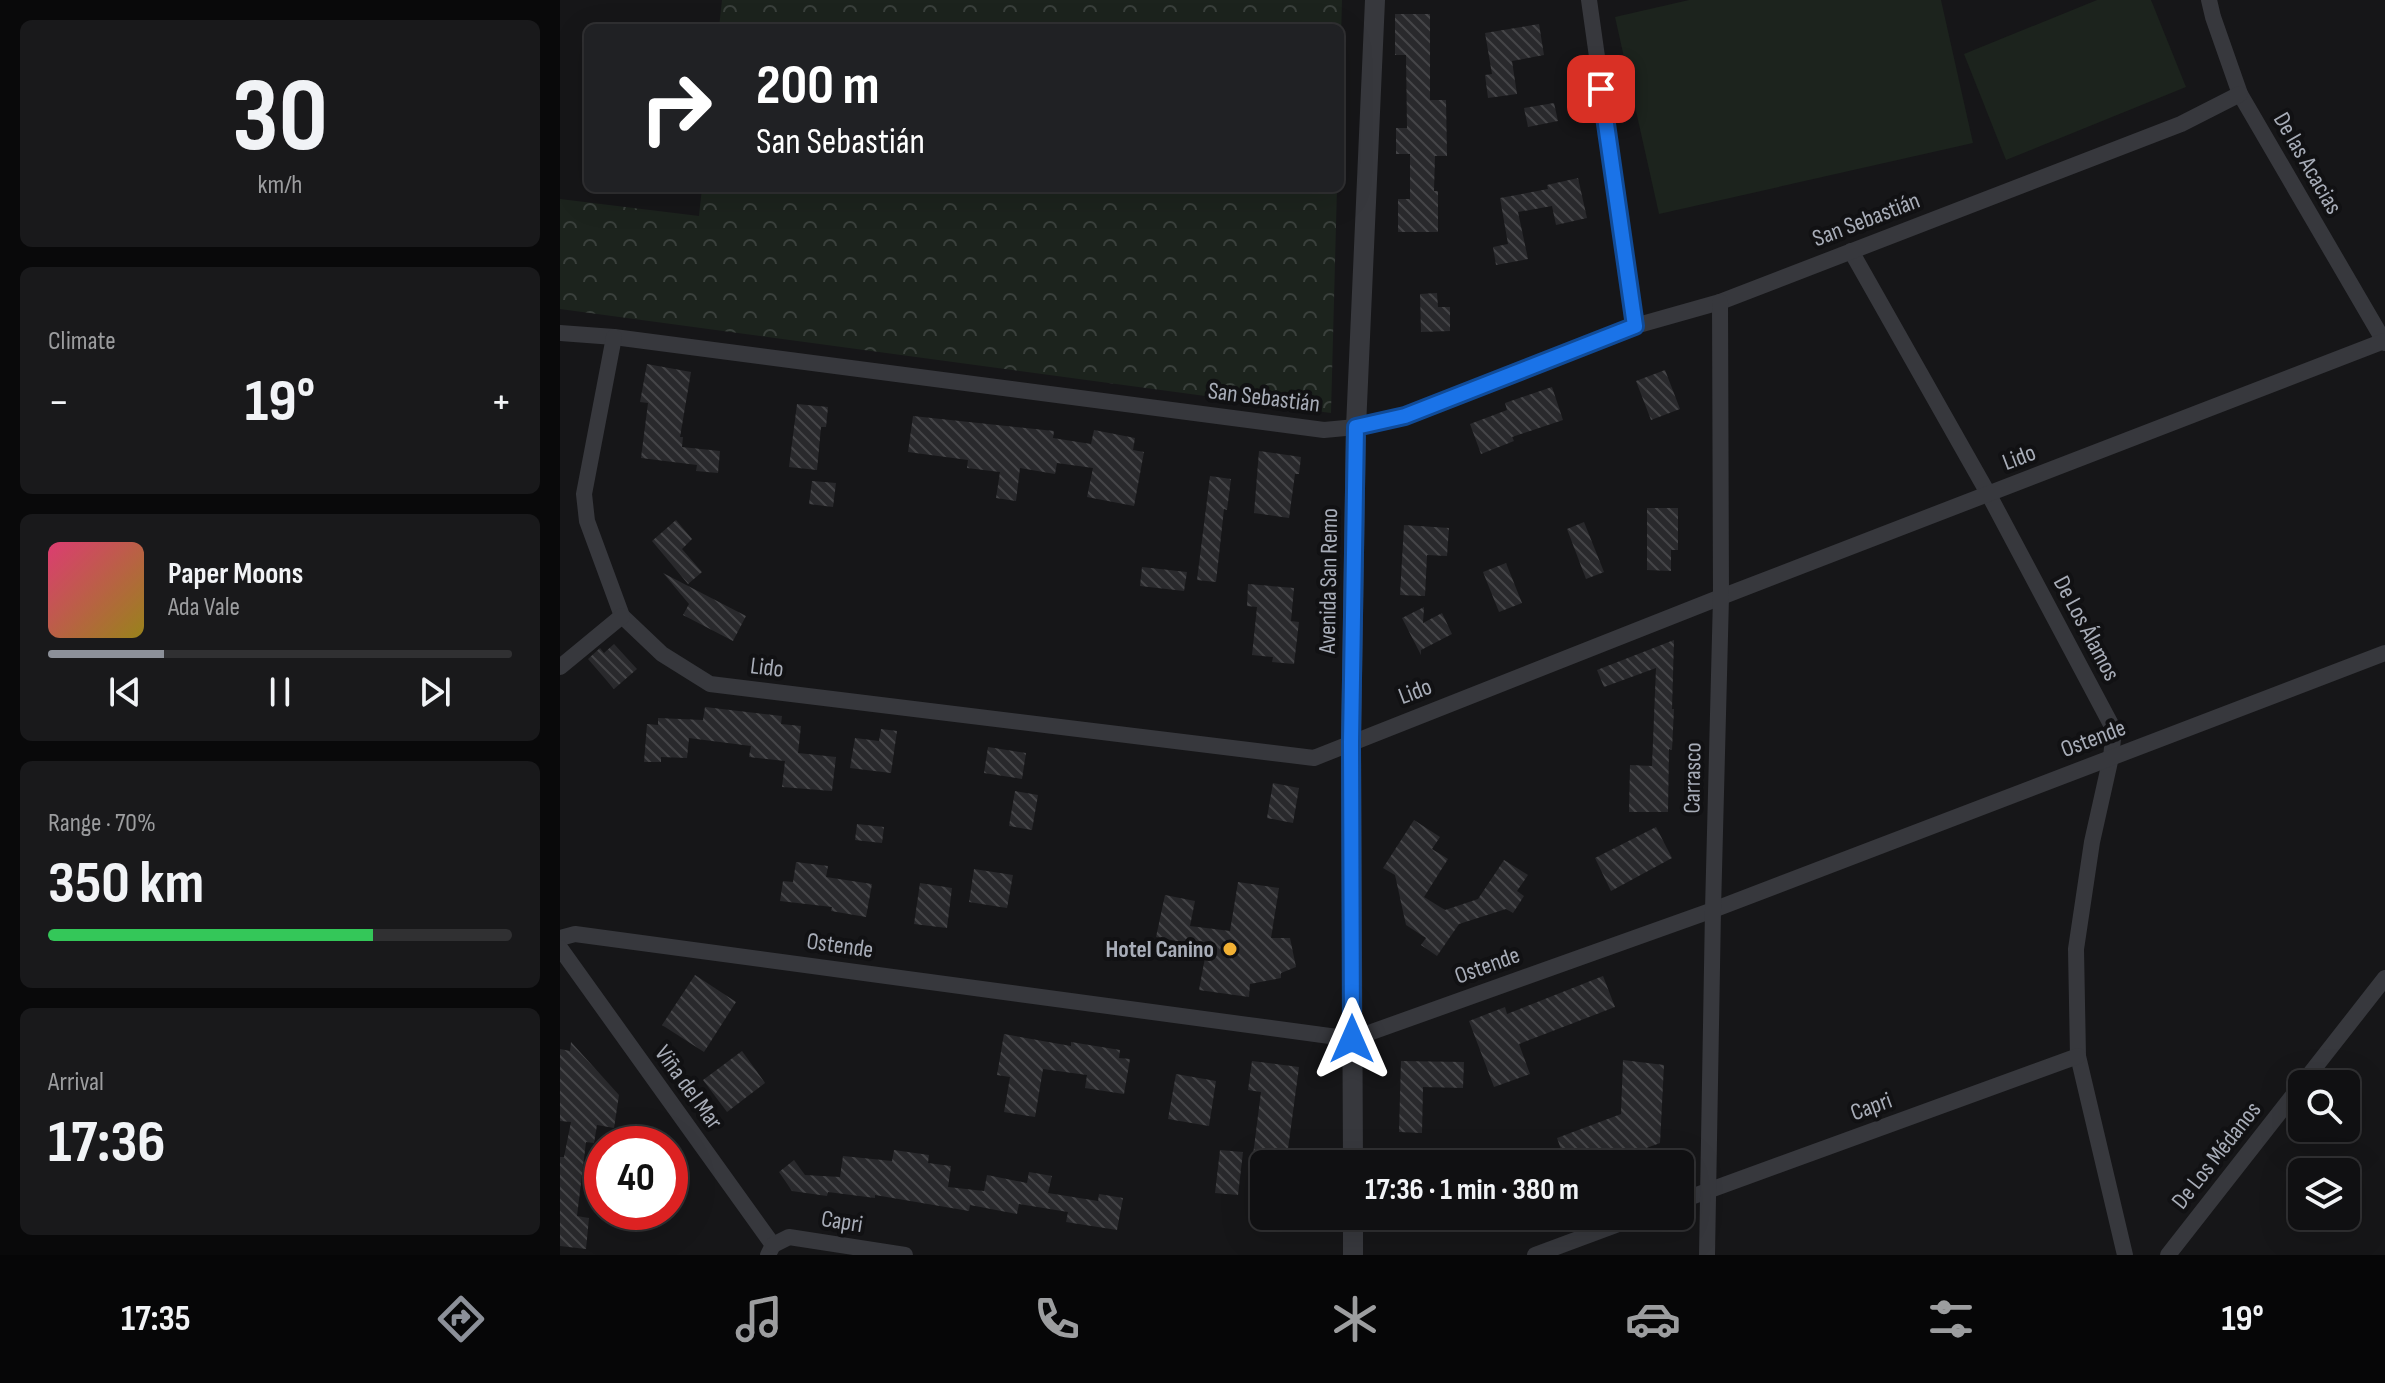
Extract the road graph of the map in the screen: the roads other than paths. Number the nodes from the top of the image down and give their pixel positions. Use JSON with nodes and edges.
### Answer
{"nodes":[{"id":1,"x":1375,"y":0,"type":"edge"},
{"id":2,"x":1589,"y":0,"type":"edge"},
{"id":3,"x":2209,"y":0,"type":"edge"},
{"id":4,"x":2240,"y":94,"type":"junction"},
{"id":5,"x":1851,"y":251,"type":"junction"},
{"id":6,"x":1720,"y":302,"type":"junction"},
{"id":7,"x":1635,"y":326,"type":"junction"},
{"id":8,"x":560,"y":333,"type":"edge"},
{"id":9,"x":614,"y":337,"type":"junction"},
{"id":10,"x":2384,"y":342,"type":"edge"},
{"id":11,"x":1356,"y":427,"type":"junction"},
{"id":12,"x":1989,"y":495,"type":"junction"},
{"id":13,"x":1721,"y":597,"type":"junction"},
{"id":14,"x":622,"y":616,"type":"junction"},
{"id":15,"x":2385,"y":653,"type":"edge"},
{"id":16,"x":560,"y":667,"type":"edge"},
{"id":17,"x":1351,"y":742,"type":"junction"},
{"id":18,"x":2111,"y":757,"type":"junction"},
{"id":19,"x":1713,"y":910,"type":"junction"},
{"id":20,"x":560,"y":938,"type":"edge"},
{"id":21,"x":560,"y":948,"type":"edge"},
{"id":22,"x":2385,"y":978,"type":"edge"},
{"id":23,"x":1352,"y":1039,"type":"junction"},
{"id":24,"x":2078,"y":1056,"type":"junction"},
{"id":25,"x":1353,"y":1150,"type":"edge"},
{"id":26,"x":1709,"y":1191,"type":"junction"},
{"id":27,"x":1694,"y":1196,"type":"edge"},
{"id":28,"x":1353,"y":1230,"type":"edge"},
{"id":29,"x":1602,"y":1230,"type":"edge"},
{"id":30,"x":770,"y":1250,"type":"edge"},
{"id":31,"x":905,"y":1255,"type":"edge"},
{"id":32,"x":1353,"y":1255,"type":"edge"},
{"id":33,"x":1535,"y":1255,"type":"edge"},
{"id":34,"x":1707,"y":1255,"type":"edge"},
{"id":35,"x":2125,"y":1255,"type":"edge"},
{"id":36,"x":2168,"y":1255,"type":"edge"}],
"edges":[{"from":1,"to":11,"type":"street","name":"Avenida San Remo"},
{"from":2,"to":7,"type":"street"},
{"from":3,"to":4,"type":"street","name":"De las Acacias"},
{"from":4,"to":5,"type":"street","name":"San Sebastián"},
{"from":4,"to":10,"type":"street","name":"De las Acacias"},
{"from":5,"to":6,"type":"street","name":"San Sebastián"},
{"from":5,"to":12,"type":"street","name":"De Los Álamos"},
{"from":6,"to":7,"type":"street","name":"San Sebastián"},
{"from":6,"to":13,"type":"street","name":"Carrasco"},
{"from":7,"to":11,"type":"street","name":"San Sebastián"},
{"from":8,"to":9,"type":"street","name":"San Sebastián"},
{"from":9,"to":11,"type":"street","name":"San Sebastián"},
{"from":9,"to":14,"type":"street","name":"Lido"},
{"from":10,"to":12,"type":"street","name":"Lido"},
{"from":11,"to":17,"type":"street","name":"Avenida San Remo"},
{"from":12,"to":13,"type":"street","name":"Lido"},
{"from":12,"to":18,"type":"street","name":"De Los Álamos"},
{"from":13,"to":17,"type":"street","name":"Lido"},
{"from":13,"to":19,"type":"street","name":"Carrasco"},
{"from":14,"to":16,"type":"street"},
{"from":14,"to":17,"type":"street","name":"Lido"},
{"from":15,"to":18,"type":"street","name":"Ostende"},
{"from":17,"to":23,"type":"street","name":"Avenida San Remo"},
{"from":18,"to":19,"type":"street","name":"Ostende"},
{"from":18,"to":24,"type":"street","name":"De Los Álamos"},
{"from":19,"to":23,"type":"street","name":"Ostende"},
{"from":19,"to":26,"type":"street","name":"Carrasco"},
{"from":20,"to":23,"type":"street","name":"Ostende"},
{"from":21,"to":30,"type":"street","name":"Viña del Mar"},
{"from":22,"to":36,"type":"street","name":"De Los Médanos"},
{"from":23,"to":25,"type":"street","name":"Avenida San Remo"},
{"from":24,"to":26,"type":"street","name":"Capri"},
{"from":24,"to":35,"type":"street","name":"De Los Álamos"},
{"from":26,"to":27,"type":"street","name":"Capri"},
{"from":26,"to":34,"type":"street","name":"Carrasco"},
{"from":28,"to":32,"type":"street"},
{"from":29,"to":33,"type":"street"},
{"from":30,"to":31,"type":"street","name":"Capri"}]}
